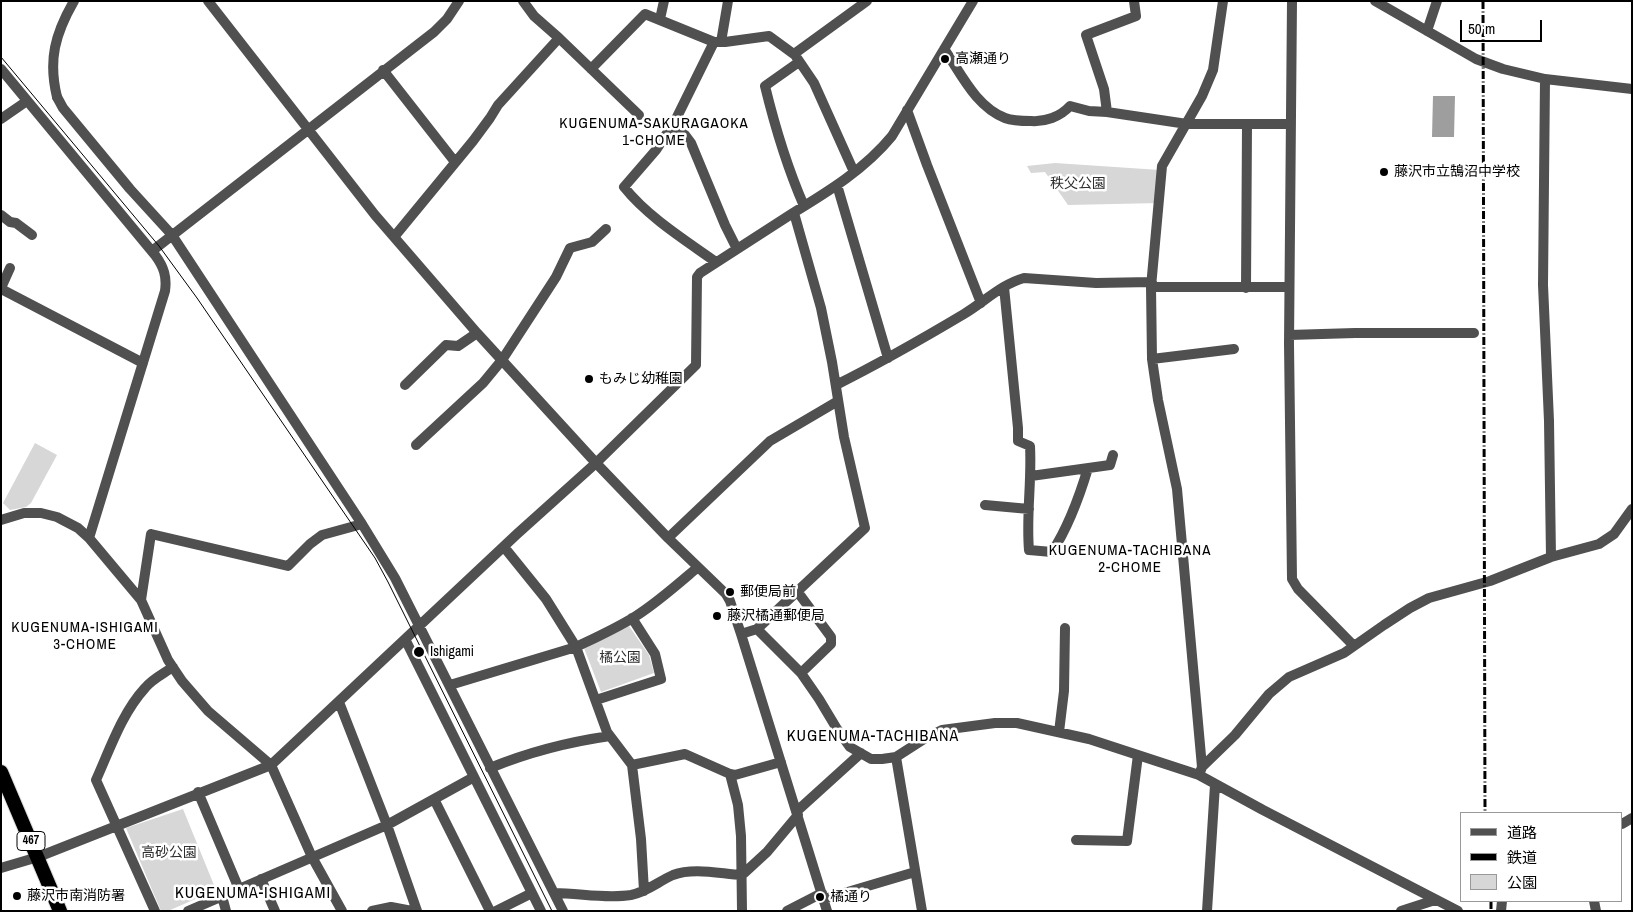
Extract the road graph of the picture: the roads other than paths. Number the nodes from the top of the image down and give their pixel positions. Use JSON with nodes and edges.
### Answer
{"nodes":[{"id":1,"x":74,"y":1,"type":"edge"},
{"id":2,"x":208,"y":1,"type":"edge"},
{"id":3,"x":459,"y":1,"type":"edge"},
{"id":4,"x":523,"y":1,"type":"edge"},
{"id":5,"x":664,"y":1,"type":"edge"},
{"id":6,"x":728,"y":1,"type":"edge"},
{"id":7,"x":867,"y":1,"type":"edge"},
{"id":8,"x":973,"y":1,"type":"edge"},
{"id":9,"x":1134,"y":1,"type":"edge"},
{"id":10,"x":1223,"y":1,"type":"edge"},
{"id":11,"x":1292,"y":1,"type":"edge"},
{"id":12,"x":1375,"y":1,"type":"edge"},
{"id":13,"x":1437,"y":1,"type":"edge"},
{"id":14,"x":660,"y":19,"type":"junction"},
{"id":15,"x":1427,"y":31,"type":"junction"},
{"id":16,"x":559,"y":38,"type":"junction"},
{"id":17,"x":717,"y":42,"type":"junction"},
{"id":18,"x":944,"y":49,"type":"junction"},
{"id":19,"x":797,"y":58,"type":"junction"},
{"id":20,"x":1,"y":69,"type":"edge"},
{"id":21,"x":591,"y":69,"type":"junction"},
{"id":22,"x":383,"y":70,"type":"junction"},
{"id":23,"x":1545,"y":79,"type":"junction"},
{"id":24,"x":1632,"y":89,"type":"edge"},
{"id":25,"x":27,"y":101,"type":"junction"},
{"id":26,"x":907,"y":110,"type":"junction"},
{"id":27,"x":1107,"y":112,"type":"junction"},
{"id":28,"x":639,"y":114,"type":"dead end"},
{"id":29,"x":1,"y":119,"type":"edge"},
{"id":30,"x":1187,"y":124,"type":"junction"},
{"id":31,"x":1291,"y":124,"type":"junction"},
{"id":32,"x":672,"y":125,"type":"junction"},
{"id":33,"x":1247,"y":125,"type":"junction"},
{"id":34,"x":308,"y":128,"type":"junction"},
{"id":35,"x":455,"y":162,"type":"junction"},
{"id":36,"x":854,"y":172,"type":"junction"},
{"id":37,"x":837,"y":185,"type":"junction"},
{"id":38,"x":804,"y":206,"type":"junction"},
{"id":39,"x":794,"y":213,"type":"junction"},
{"id":40,"x":1,"y":215,"type":"edge"},
{"id":41,"x":606,"y":229,"type":"dead end"},
{"id":42,"x":32,"y":235,"type":"dead end"},
{"id":43,"x":172,"y":235,"type":"junction"},
{"id":44,"x":394,"y":237,"type":"junction"},
{"id":45,"x":737,"y":249,"type":"junction"},
{"id":46,"x":152,"y":251,"type":"junction"},
{"id":47,"x":716,"y":262,"type":"junction"},
{"id":48,"x":10,"y":268,"type":"dead end"},
{"id":49,"x":1152,"y":285,"type":"junction"},
{"id":50,"x":1004,"y":287,"type":"junction"},
{"id":51,"x":1,"y":288,"type":"edge"},
{"id":52,"x":1246,"y":288,"type":"junction"},
{"id":53,"x":1289,"y":288,"type":"junction"},
{"id":54,"x":982,"y":302,"type":"junction"},
{"id":55,"x":477,"y":333,"type":"junction"},
{"id":56,"x":1474,"y":333,"type":"dead end"},
{"id":57,"x":1289,"y":335,"type":"junction"},
{"id":58,"x":1234,"y":348,"type":"dead end"},
{"id":59,"x":888,"y":358,"type":"junction"},
{"id":60,"x":1152,"y":359,"type":"junction"},
{"id":61,"x":502,"y":360,"type":"junction"},
{"id":62,"x":143,"y":363,"type":"junction"},
{"id":63,"x":836,"y":385,"type":"junction"},
{"id":64,"x":405,"y":386,"type":"dead end"},
{"id":65,"x":838,"y":402,"type":"junction"},
{"id":66,"x":416,"y":445,"type":"dead end"},
{"id":67,"x":1113,"y":456,"type":"dead end"},
{"id":68,"x":596,"y":462,"type":"junction"},
{"id":69,"x":1088,"y":468,"type":"junction"},
{"id":70,"x":1031,"y":476,"type":"junction"},
{"id":71,"x":985,"y":505,"type":"dead end"},
{"id":72,"x":1029,"y":509,"type":"junction"},
{"id":73,"x":1632,"y":510,"type":"edge"},
{"id":74,"x":1,"y":520,"type":"edge"},
{"id":75,"x":362,"y":524,"type":"junction"},
{"id":76,"x":89,"y":538,"type":"junction"},
{"id":77,"x":668,"y":538,"type":"junction"},
{"id":78,"x":504,"y":547,"type":"junction"},
{"id":79,"x":1550,"y":557,"type":"junction"},
{"id":80,"x":698,"y":567,"type":"junction"},
{"id":81,"x":797,"y":591,"type":"junction"},
{"id":82,"x":141,"y":600,"type":"junction"},
{"id":83,"x":632,"y":618,"type":"junction"},
{"id":84,"x":418,"y":627,"type":"junction"},
{"id":85,"x":757,"y":628,"type":"junction"},
{"id":86,"x":1065,"y":628,"type":"dead end"},
{"id":87,"x":742,"y":634,"type":"junction"},
{"id":88,"x":405,"y":639,"type":"junction"},
{"id":89,"x":576,"y":646,"type":"junction"},
{"id":90,"x":1354,"y":646,"type":"junction"},
{"id":91,"x":173,"y":667,"type":"junction"},
{"id":92,"x":801,"y":673,"type":"junction"},
{"id":93,"x":450,"y":685,"type":"junction"},
{"id":94,"x":596,"y":700,"type":"junction"},
{"id":95,"x":338,"y":702,"type":"junction"},
{"id":96,"x":1059,"y":732,"type":"junction"},
{"id":97,"x":610,"y":736,"type":"junction"},
{"id":98,"x":861,"y":753,"type":"junction"},
{"id":99,"x":1138,"y":755,"type":"junction"},
{"id":100,"x":896,"y":757,"type":"junction"},
{"id":101,"x":781,"y":762,"type":"junction"},
{"id":102,"x":271,"y":765,"type":"junction"},
{"id":103,"x":632,"y":765,"type":"junction"},
{"id":104,"x":490,"y":768,"type":"junction"},
{"id":105,"x":1201,"y":771,"type":"junction"},
{"id":106,"x":1,"y":772,"type":"edge"},
{"id":107,"x":730,"y":774,"type":"junction"},
{"id":108,"x":474,"y":777,"type":"junction"},
{"id":109,"x":1215,"y":785,"type":"junction"},
{"id":110,"x":198,"y":792,"type":"junction"},
{"id":111,"x":434,"y":799,"type":"junction"},
{"id":112,"x":797,"y":813,"type":"junction"},
{"id":113,"x":387,"y":825,"type":"junction"},
{"id":114,"x":117,"y":826,"type":"junction"},
{"id":115,"x":1076,"y":840,"type":"dead end"},
{"id":116,"x":38,"y":857,"type":"junction"},
{"id":117,"x":312,"y":857,"type":"junction"},
{"id":118,"x":1,"y":868,"type":"edge"},
{"id":119,"x":915,"y":872,"type":"junction"},
{"id":120,"x":742,"y":875,"type":"junction"},
{"id":121,"x":261,"y":879,"type":"junction"},
{"id":122,"x":239,"y":889,"type":"junction"},
{"id":123,"x":644,"y":891,"type":"junction"},
{"id":124,"x":532,"y":893,"type":"junction"},
{"id":125,"x":554,"y":894,"type":"junction"},
{"id":126,"x":222,"y":896,"type":"junction"},
{"id":127,"x":823,"y":896,"type":"junction"},
{"id":128,"x":1435,"y":900,"type":"junction"},
{"id":129,"x":500,"y":910,"type":"edge"},
{"id":130,"x":1403,"y":910,"type":"edge"},
{"id":131,"x":60,"y":911,"type":"edge"},
{"id":132,"x":155,"y":911,"type":"edge"},
{"id":133,"x":188,"y":911,"type":"edge"},
{"id":134,"x":226,"y":911,"type":"edge"},
{"id":135,"x":275,"y":911,"type":"edge"},
{"id":136,"x":342,"y":911,"type":"edge"},
{"id":137,"x":372,"y":911,"type":"edge"},
{"id":138,"x":412,"y":911,"type":"edge"},
{"id":139,"x":417,"y":911,"type":"edge"},
{"id":140,"x":490,"y":911,"type":"edge"},
{"id":141,"x":541,"y":911,"type":"edge"},
{"id":142,"x":563,"y":911,"type":"edge"},
{"id":143,"x":742,"y":911,"type":"edge"},
{"id":144,"x":787,"y":911,"type":"edge"},
{"id":145,"x":827,"y":911,"type":"edge"},
{"id":146,"x":922,"y":911,"type":"edge"},
{"id":147,"x":1207,"y":911,"type":"edge"},
{"id":148,"x":1458,"y":911,"type":"edge"}],
"edges":[{"from":1,"to":43,"type":"street"},
{"from":2,"to":34,"type":"street"},
{"from":3,"to":22,"type":"street"},
{"from":4,"to":16,"type":"street"},
{"from":5,"to":14,"type":"street"},
{"from":6,"to":17,"type":"street"},
{"from":7,"to":19,"type":"street"},
{"from":8,"to":18,"type":"street"},
{"from":9,"to":27,"type":"street"},
{"from":10,"to":30,"type":"street"},
{"from":11,"to":31,"type":"street"},
{"from":12,"to":15,"type":"street"},
{"from":13,"to":15,"type":"street"},
{"from":14,"to":17,"type":"street"},
{"from":14,"to":21,"type":"street"},
{"from":15,"to":23,"type":"street"},
{"from":16,"to":21,"type":"street"},
{"from":16,"to":35,"type":"street"},
{"from":17,"to":19,"type":"street"},
{"from":17,"to":32,"type":"street"},
{"from":18,"to":26,"type":"street"},
{"from":18,"to":27,"type":"street"},
{"from":19,"to":36,"type":"street"},
{"from":19,"to":38,"type":"street"},
{"from":20,"to":25,"type":"street"},
{"from":21,"to":28,"type":"street"},
{"from":22,"to":34,"type":"street"},
{"from":22,"to":35,"type":"street"},
{"from":23,"to":24,"type":"street"},
{"from":23,"to":79,"type":"street"},
{"from":25,"to":29,"type":"street"},
{"from":25,"to":46,"type":"street"},
{"from":26,"to":36,"type":"street"},
{"from":26,"to":54,"type":"street"},
{"from":27,"to":30,"type":"street"},
{"from":30,"to":33,"type":"street"},
{"from":30,"to":49,"type":"street"},
{"from":31,"to":33,"type":"street"},
{"from":31,"to":53,"type":"street"},
{"from":32,"to":45,"type":"street"},
{"from":32,"to":47,"type":"street"},
{"from":33,"to":52,"type":"street"},
{"from":34,"to":43,"type":"street"},
{"from":34,"to":44,"type":"street"},
{"from":35,"to":44,"type":"street"},
{"from":36,"to":37,"type":"street"},
{"from":37,"to":38,"type":"street"},
{"from":37,"to":59,"type":"street"},
{"from":38,"to":39,"type":"street"},
{"from":39,"to":45,"type":"street"},
{"from":39,"to":63,"type":"street"},
{"from":40,"to":42,"type":"street"},
{"from":41,"to":61,"type":"street"},
{"from":43,"to":46,"type":"street"},
{"from":43,"to":75,"type":"street"},
{"from":44,"to":55,"type":"street"},
{"from":45,"to":47,"type":"street"},
{"from":46,"to":62,"type":"street"},
{"from":47,"to":68,"type":"street"},
{"from":48,"to":51,"type":"street"},
{"from":49,"to":50,"type":"street"},
{"from":49,"to":52,"type":"street"},
{"from":49,"to":60,"type":"street"},
{"from":50,"to":54,"type":"street"},
{"from":50,"to":70,"type":"street"},
{"from":51,"to":62,"type":"street"},
{"from":52,"to":53,"type":"street"},
{"from":53,"to":57,"type":"street"},
{"from":54,"to":59,"type":"street"},
{"from":55,"to":61,"type":"street"},
{"from":55,"to":64,"type":"street"},
{"from":56,"to":57,"type":"street"},
{"from":57,"to":90,"type":"street"},
{"from":58,"to":60,"type":"street"},
{"from":59,"to":63,"type":"street"},
{"from":60,"to":105,"type":"street"},
{"from":61,"to":66,"type":"street"},
{"from":61,"to":68,"type":"street"},
{"from":62,"to":76,"type":"street"},
{"from":63,"to":65,"type":"street"},
{"from":65,"to":77,"type":"street"},
{"from":65,"to":81,"type":"street"},
{"from":67,"to":69,"type":"street"},
{"from":68,"to":77,"type":"street"},
{"from":68,"to":78,"type":"street"},
{"from":69,"to":70,"type":"street"},
{"from":69,"to":72,"type":"street"},
{"from":70,"to":72,"type":"street"},
{"from":71,"to":72,"type":"street"},
{"from":73,"to":79,"type":"street"},
{"from":74,"to":76,"type":"street"},
{"from":75,"to":82,"type":"street"},
{"from":75,"to":84,"type":"street"},
{"from":76,"to":82,"type":"street"},
{"from":77,"to":80,"type":"street"},
{"from":78,"to":84,"type":"street"},
{"from":78,"to":89,"type":"street"},
{"from":79,"to":90,"type":"street"},
{"from":80,"to":83,"type":"street"},
{"from":80,"to":87,"type":"street"},
{"from":81,"to":85,"type":"street"},
{"from":81,"to":92,"type":"street"},
{"from":82,"to":91,"type":"street"},
{"from":83,"to":89,"type":"street"},
{"from":83,"to":94,"type":"street"},
{"from":84,"to":88,"type":"street"},
{"from":84,"to":93,"type":"street"},
{"from":85,"to":87,"type":"street"},
{"from":85,"to":92,"type":"street"},
{"from":86,"to":96,"type":"street"},
{"from":87,"to":101,"type":"street"},
{"from":88,"to":95,"type":"street"},
{"from":88,"to":108,"type":"street"},
{"from":89,"to":93,"type":"street"},
{"from":89,"to":94,"type":"street"},
{"from":90,"to":105,"type":"street"},
{"from":91,"to":102,"type":"street"},
{"from":91,"to":114,"type":"street"},
{"from":92,"to":98,"type":"street"},
{"from":93,"to":104,"type":"street"},
{"from":94,"to":97,"type":"street"},
{"from":95,"to":102,"type":"street"},
{"from":95,"to":113,"type":"street"},
{"from":96,"to":99,"type":"street"},
{"from":96,"to":100,"type":"street"},
{"from":97,"to":103,"type":"street"},
{"from":97,"to":104,"type":"street"},
{"from":98,"to":100,"type":"street"},
{"from":98,"to":112,"type":"street"},
{"from":99,"to":105,"type":"street"},
{"from":99,"to":115,"type":"street"},
{"from":100,"to":119,"type":"street"},
{"from":101,"to":107,"type":"street"},
{"from":101,"to":112,"type":"street"},
{"from":102,"to":110,"type":"street"},
{"from":102,"to":117,"type":"street"},
{"from":103,"to":107,"type":"street"},
{"from":103,"to":123,"type":"street"},
{"from":104,"to":125,"type":"street"},
{"from":105,"to":109,"type":"street"},
{"from":106,"to":116,"type":"highway","number":"467"},
{"from":107,"to":120,"type":"street"},
{"from":108,"to":111,"type":"street"},
{"from":108,"to":124,"type":"street"},
{"from":109,"to":128,"type":"street"},
{"from":109,"to":147,"type":"street"},
{"from":110,"to":114,"type":"street"},
{"from":110,"to":122,"type":"street"},
{"from":111,"to":113,"type":"street"},
{"from":111,"to":140,"type":"street"},
{"from":112,"to":120,"type":"street"},
{"from":112,"to":127,"type":"street"},
{"from":113,"to":117,"type":"street"},
{"from":113,"to":139,"type":"street"},
{"from":114,"to":116,"type":"street"},
{"from":114,"to":132,"type":"street"},
{"from":116,"to":118,"type":"street"},
{"from":116,"to":131,"type":"highway","number":"467"},
{"from":117,"to":121,"type":"street"},
{"from":117,"to":136,"type":"street"},
{"from":119,"to":127,"type":"street"},
{"from":119,"to":146,"type":"street"},
{"from":120,"to":123,"type":"street"},
{"from":120,"to":143,"type":"street"},
{"from":121,"to":122,"type":"street"},
{"from":121,"to":135,"type":"street"},
{"from":122,"to":126,"type":"street"},
{"from":123,"to":125,"type":"street"},
{"from":124,"to":129,"type":"street"},
{"from":124,"to":141,"type":"street"},
{"from":125,"to":142,"type":"street"},
{"from":126,"to":133,"type":"street"},
{"from":126,"to":134,"type":"street"},
{"from":127,"to":144,"type":"street"},
{"from":127,"to":145,"type":"street"},
{"from":128,"to":130,"type":"street"},
{"from":128,"to":148,"type":"street"},
{"from":137,"to":138,"type":"street"}]}
